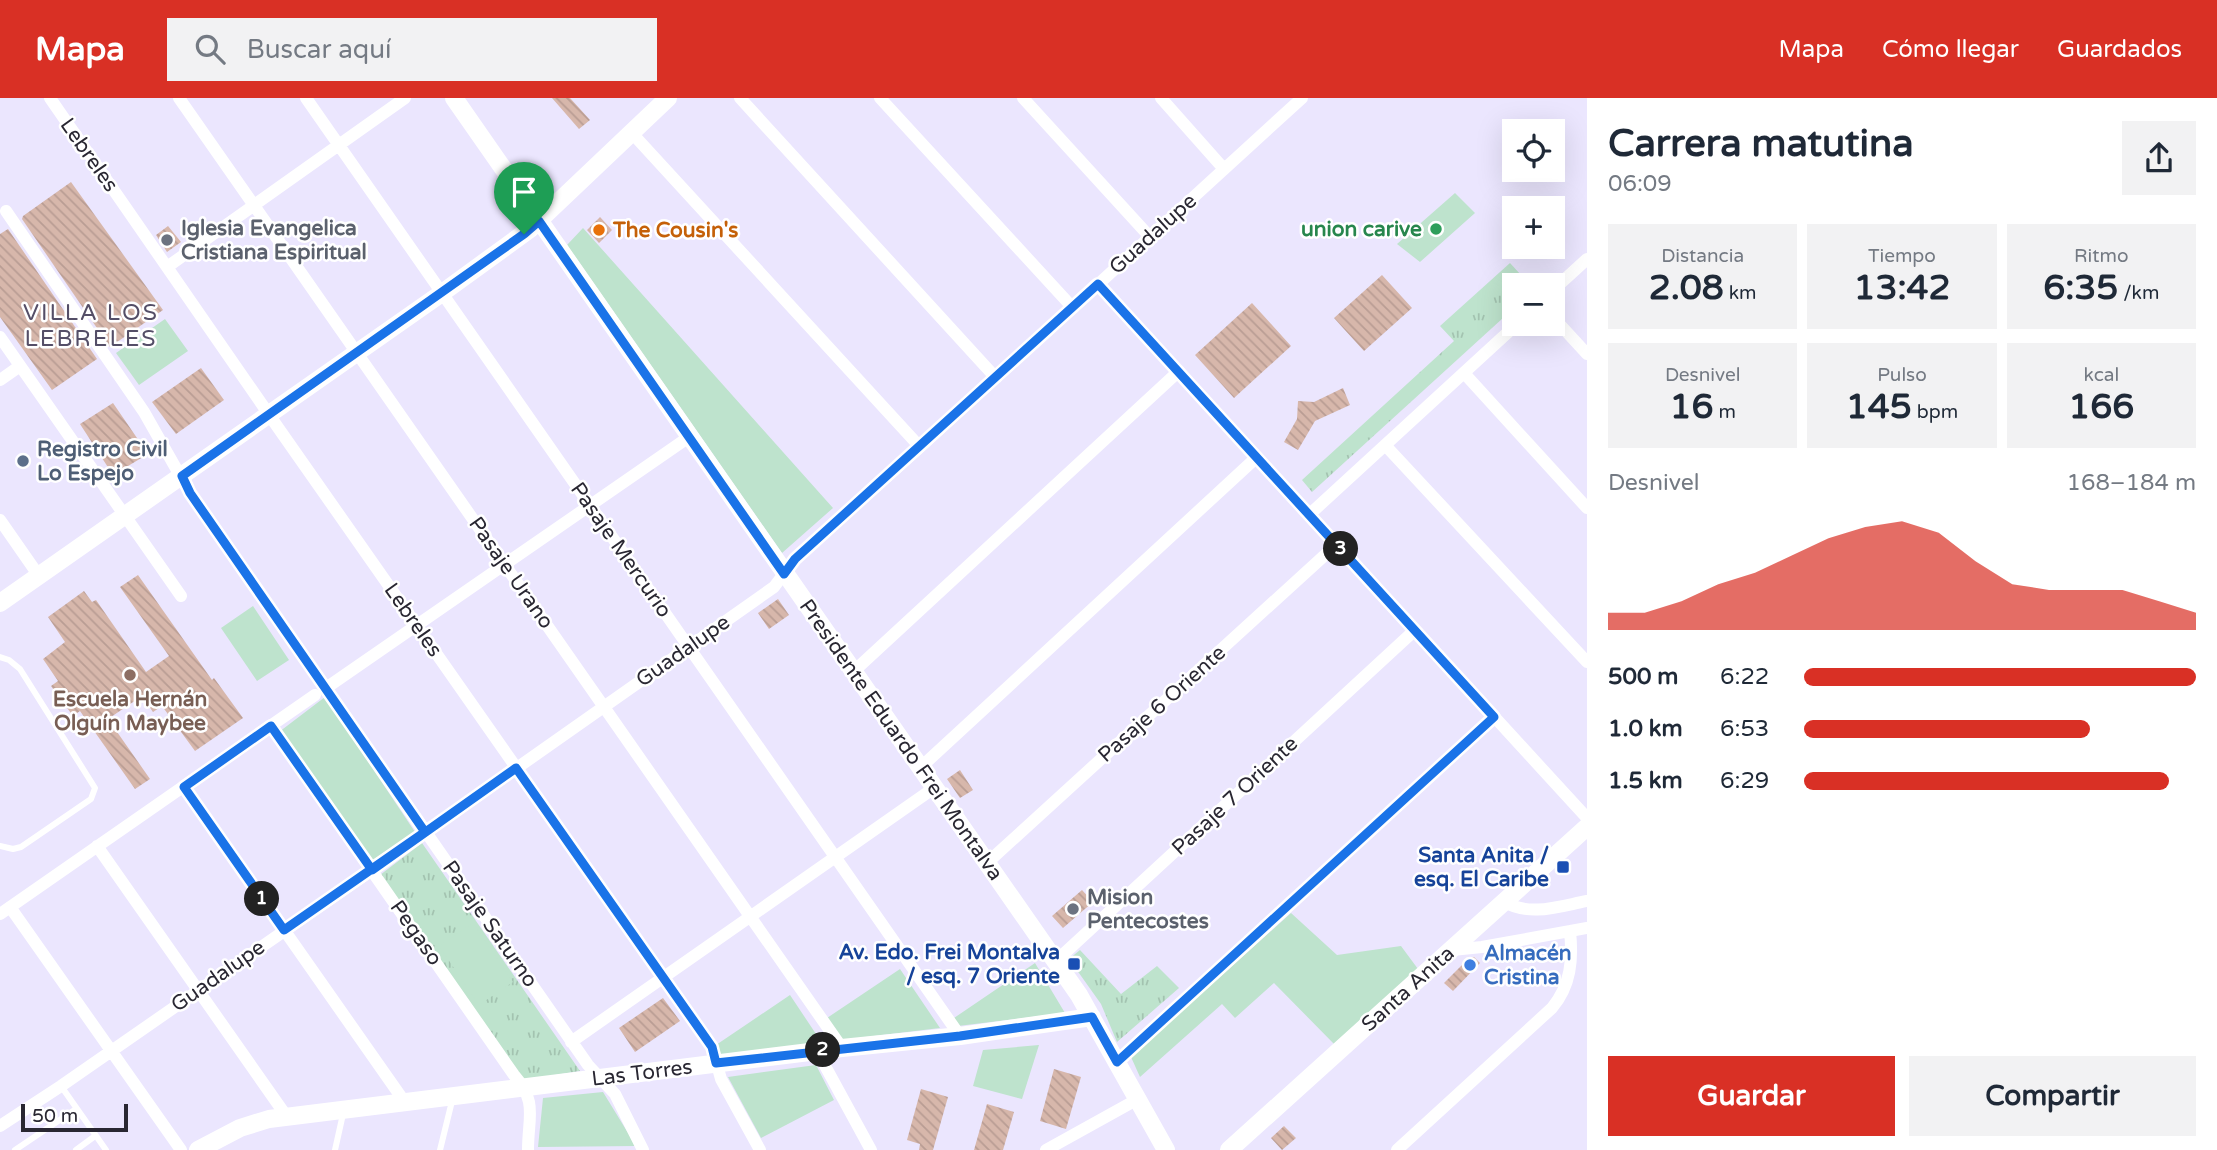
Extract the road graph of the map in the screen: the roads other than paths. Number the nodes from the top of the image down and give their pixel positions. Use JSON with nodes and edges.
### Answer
{"nodes":[{"id":1,"x":50,"y":98,"type":"edge"},
{"id":2,"x":179,"y":98,"type":"edge"},
{"id":3,"x":306,"y":98,"type":"edge"},
{"id":4,"x":405,"y":98,"type":"edge"},
{"id":5,"x":454,"y":98,"type":"edge"},
{"id":6,"x":740,"y":98,"type":"edge"},
{"id":7,"x":880,"y":98,"type":"edge"},
{"id":8,"x":1023,"y":98,"type":"edge"},
{"id":9,"x":1161,"y":98,"type":"edge"},
{"id":10,"x":1302,"y":98,"type":"edge"},
{"id":11,"x":658,"y":101,"type":"edge"},
{"id":12,"x":631,"y":132,"type":"junction"},
{"id":13,"x":339,"y":145,"type":"junction"},
{"id":14,"x":1224,"y":169,"type":"junction"},
{"id":15,"x":254,"y":205,"type":"junction"},
{"id":16,"x":6,"y":211,"type":"dead end"},
{"id":17,"x":539,"y":221,"type":"junction"},
{"id":18,"x":1150,"y":237,"type":"junction"},
{"id":19,"x":1587,"y":260,"type":"edge"},
{"id":20,"x":167,"y":267,"type":"junction"},
{"id":21,"x":1565,"y":279,"type":"edge"},
{"id":22,"x":1098,"y":284,"type":"junction"},
{"id":23,"x":442,"y":293,"type":"junction"},
{"id":24,"x":1073,"y":307,"type":"junction"},
{"id":25,"x":1565,"y":330,"type":"edge"},
{"id":26,"x":1504,"y":336,"type":"edge"},
{"id":27,"x":0,"y":337,"type":"edge"},
{"id":28,"x":357,"y":353,"type":"junction"},
{"id":29,"x":1587,"y":354,"type":"edge"},
{"id":30,"x":20,"y":366,"type":"junction"},
{"id":31,"x":1179,"y":371,"type":"junction"},
{"id":32,"x":1464,"y":373,"type":"junction"},
{"id":33,"x":996,"y":378,"type":"junction"},
{"id":34,"x":0,"y":380,"type":"edge"},
{"id":35,"x":270,"y":414,"type":"junction"},
{"id":36,"x":689,"y":437,"type":"junction"},
{"id":37,"x":1385,"y":445,"type":"junction"},
{"id":38,"x":920,"y":447,"type":"junction"},
{"id":39,"x":1257,"y":457,"type":"junction"},
{"id":40,"x":182,"y":476,"type":"junction"},
{"id":41,"x":590,"y":505,"type":"junction"},
{"id":42,"x":1587,"y":508,"type":"edge"},
{"id":43,"x":1310,"y":514,"type":"junction"},
{"id":44,"x":125,"y":516,"type":"junction"},
{"id":45,"x":0,"y":520,"type":"edge"},
{"id":46,"x":1336,"y":544,"type":"junction"},
{"id":47,"x":505,"y":564,"type":"junction"},
{"id":48,"x":784,"y":574,"type":"junction"},
{"id":49,"x":39,"y":576,"type":"junction"},
{"id":50,"x":181,"y":596,"type":"dead end"},
{"id":51,"x":0,"y":603,"type":"edge"},
{"id":52,"x":416,"y":625,"type":"junction"},
{"id":53,"x":1415,"y":630,"type":"junction"},
{"id":54,"x":689,"y":647,"type":"junction"},
{"id":55,"x":0,"y":657,"type":"edge"},
{"id":56,"x":1587,"y":662,"type":"edge"},
{"id":57,"x":853,"y":672,"type":"junction"},
{"id":58,"x":320,"y":692,"type":"junction"},
{"id":59,"x":604,"y":707,"type":"junction"},
{"id":60,"x":1494,"y":717,"type":"junction"},
{"id":61,"x":271,"y":726,"type":"junction"},
{"id":62,"x":516,"y":768,"type":"junction"},
{"id":63,"x":920,"y":768,"type":"junction"},
{"id":64,"x":184,"y":787,"type":"junction"},
{"id":65,"x":934,"y":788,"type":"junction"},
{"id":66,"x":1587,"y":818,"type":"edge"},
{"id":67,"x":1587,"y":827,"type":"edge"},
{"id":68,"x":425,"y":832,"type":"junction"},
{"id":69,"x":0,"y":846,"type":"edge"},
{"id":70,"x":97,"y":846,"type":"junction"},
{"id":71,"x":835,"y":857,"type":"junction"},
{"id":72,"x":987,"y":863,"type":"junction"},
{"id":73,"x":372,"y":870,"type":"junction"},
{"id":74,"x":1587,"y":901,"type":"edge"},
{"id":75,"x":1505,"y":902,"type":"junction"},
{"id":76,"x":5,"y":910,"type":"edge"},
{"id":77,"x":751,"y":917,"type":"junction"},
{"id":78,"x":1587,"y":928,"type":"edge"},
{"id":79,"x":284,"y":930,"type":"junction"},
{"id":80,"x":1570,"y":931,"type":"junction"},
{"id":81,"x":1452,"y":950,"type":"junction"},
{"id":82,"x":1056,"y":961,"type":"junction"},
{"id":83,"x":663,"y":978,"type":"junction"},
{"id":84,"x":198,"y":990,"type":"junction"},
{"id":85,"x":1092,"y":1017,"type":"junction"},
{"id":86,"x":960,"y":1036,"type":"junction"},
{"id":87,"x":571,"y":1042,"type":"junction"},
{"id":88,"x":842,"y":1048,"type":"junction"},
{"id":89,"x":111,"y":1051,"type":"junction"},
{"id":90,"x":817,"y":1051,"type":"junction"},
{"id":91,"x":1117,"y":1062,"type":"junction"},
{"id":92,"x":716,"y":1063,"type":"junction"},
{"id":93,"x":600,"y":1078,"type":"junction"},
{"id":94,"x":61,"y":1086,"type":"junction"},
{"id":95,"x":526,"y":1088,"type":"junction"},
{"id":96,"x":453,"y":1096,"type":"junction"},
{"id":97,"x":1138,"y":1099,"type":"junction"},
{"id":98,"x":404,"y":1101,"type":"junction"},
{"id":99,"x":345,"y":1108,"type":"junction"},
{"id":100,"x":76,"y":1109,"type":"junction"},
{"id":101,"x":287,"y":1117,"type":"junction"},
{"id":102,"x":0,"y":1126,"type":"edge"},
{"id":103,"x":95,"y":1136,"type":"junction"},
{"id":104,"x":27,"y":1147,"type":"edge"},
{"id":105,"x":208,"y":1148,"type":"edge"},
{"id":106,"x":15,"y":1150,"type":"edge"},
{"id":107,"x":76,"y":1150,"type":"edge"},
{"id":108,"x":106,"y":1150,"type":"edge"},
{"id":109,"x":181,"y":1150,"type":"edge"},
{"id":110,"x":335,"y":1150,"type":"edge"},
{"id":111,"x":440,"y":1150,"type":"edge"},
{"id":112,"x":528,"y":1150,"type":"edge"},
{"id":113,"x":643,"y":1150,"type":"edge"},
{"id":114,"x":760,"y":1150,"type":"edge"},
{"id":115,"x":871,"y":1150,"type":"edge"},
{"id":116,"x":1046,"y":1150,"type":"edge"},
{"id":117,"x":1166,"y":1150,"type":"edge"},
{"id":118,"x":1229,"y":1150,"type":"edge"},
{"id":119,"x":1397,"y":1150,"type":"edge"}],
"edges":[{"from":1,"to":20,"type":"street","name":"Lebreles"},
{"from":2,"to":15,"type":"street","name":"Pasaje Urano"},
{"from":3,"to":13,"type":"street","name":"Pasaje Mercurio"},
{"from":4,"to":13,"type":"street"},
{"from":5,"to":17,"type":"street","name":"Presidente Eduardo Frei Montalva"},
{"from":6,"to":33,"type":"street"},
{"from":7,"to":24,"type":"street"},
{"from":8,"to":18,"type":"street"},
{"from":9,"to":14,"type":"street"},
{"from":10,"to":14,"type":"street","name":"Guadalupe"},
{"from":11,"to":12,"type":"street"},
{"from":12,"to":17,"type":"street"},
{"from":12,"to":38,"type":"street"},
{"from":13,"to":15,"type":"street"},
{"from":13,"to":23,"type":"street","name":"Pasaje Mercurio"},
{"from":14,"to":18,"type":"street","name":"Guadalupe"},
{"from":15,"to":20,"type":"street"},
{"from":15,"to":28,"type":"street","name":"Pasaje Urano"},
{"from":16,"to":40,"type":"street","name":"Pasaje Saturno"},
{"from":17,"to":23,"type":"street"},
{"from":17,"to":36,"type":"street","name":"Presidente Eduardo Frei Montalva"},
{"from":18,"to":22,"type":"street","name":"Guadalupe"},
{"from":19,"to":21,"type":"street"},
{"from":20,"to":35,"type":"street","name":"Lebreles"},
{"from":22,"to":24,"type":"street","name":"Guadalupe"},
{"from":22,"to":31,"type":"street"},
{"from":23,"to":28,"type":"street"},
{"from":23,"to":41,"type":"street","name":"Pasaje Mercurio"},
{"from":24,"to":33,"type":"street","name":"Guadalupe"},
{"from":25,"to":29,"type":"street"},
{"from":26,"to":32,"type":"street"},
{"from":27,"to":30,"type":"street"},
{"from":28,"to":35,"type":"street"},
{"from":28,"to":47,"type":"street","name":"Pasaje Urano"},
{"from":30,"to":34,"type":"street"},
{"from":30,"to":44,"type":"street"},
{"from":31,"to":39,"type":"street"},
{"from":31,"to":57,"type":"street"},
{"from":32,"to":37,"type":"street"},
{"from":32,"to":42,"type":"street"},
{"from":33,"to":38,"type":"street","name":"Guadalupe"},
{"from":35,"to":40,"type":"street"},
{"from":35,"to":52,"type":"street","name":"Lebreles"},
{"from":36,"to":41,"type":"street"},
{"from":36,"to":48,"type":"street","name":"Presidente Eduardo Frei Montalva"},
{"from":37,"to":43,"type":"street"},
{"from":37,"to":56,"type":"street"},
{"from":38,"to":48,"type":"street","name":"Guadalupe"},
{"from":39,"to":43,"type":"street"},
{"from":39,"to":63,"type":"street"},
{"from":40,"to":44,"type":"street"},
{"from":40,"to":58,"type":"street","name":"Pasaje Saturno"},
{"from":41,"to":47,"type":"street"},
{"from":41,"to":54,"type":"street","name":"Pasaje Mercurio"},
{"from":43,"to":46,"type":"street"},
{"from":44,"to":49,"type":"street"},
{"from":44,"to":50,"type":"street"},
{"from":45,"to":49,"type":"street"},
{"from":46,"to":53,"type":"street"},
{"from":46,"to":72,"type":"street","name":"Pasaje 6 Oriente"},
{"from":47,"to":52,"type":"street"},
{"from":47,"to":59,"type":"street","name":"Pasaje Urano"},
{"from":48,"to":54,"type":"street","name":"Guadalupe"},
{"from":48,"to":57,"type":"street","name":"Presidente Eduardo Frei Montalva"},
{"from":49,"to":51,"type":"street"},
{"from":52,"to":58,"type":"street"},
{"from":52,"to":62,"type":"street","name":"Lebreles"},
{"from":53,"to":60,"type":"street"},
{"from":53,"to":82,"type":"street","name":"Pasaje 7 Oriente"},
{"from":54,"to":59,"type":"street","name":"Guadalupe"},
{"from":54,"to":71,"type":"street","name":"Pasaje Mercurio"},
{"from":55,"to":69,"type":"lane"},
{"from":57,"to":63,"type":"street","name":"Presidente Eduardo Frei Montalva"},
{"from":58,"to":61,"type":"street"},
{"from":58,"to":68,"type":"street","name":"Pasaje Saturno"},
{"from":59,"to":62,"type":"street","name":"Guadalupe"},
{"from":59,"to":77,"type":"street","name":"Pasaje Urano"},
{"from":60,"to":66,"type":"street"},
{"from":60,"to":91,"type":"street"},
{"from":61,"to":64,"type":"street"},
{"from":61,"to":73,"type":"street","name":"Pegaso"},
{"from":62,"to":68,"type":"street","name":"Guadalupe"},
{"from":62,"to":83,"type":"street","name":"Lebreles"},
{"from":63,"to":65,"type":"street","name":"Presidente Eduardo Frei Montalva"},
{"from":64,"to":70,"type":"street"},
{"from":64,"to":79,"type":"street"},
{"from":65,"to":71,"type":"street"},
{"from":65,"to":72,"type":"street","name":"Presidente Eduardo Frei Montalva"},
{"from":67,"to":75,"type":"street","name":"Santa Anita"},
{"from":68,"to":73,"type":"street","name":"Guadalupe"},
{"from":68,"to":87,"type":"street","name":"Pasaje Saturno"},
{"from":70,"to":76,"type":"street"},
{"from":70,"to":84,"type":"street"},
{"from":71,"to":77,"type":"street"},
{"from":71,"to":86,"type":"street","name":"Pasaje Mercurio"},
{"from":72,"to":82,"type":"street","name":"Presidente Eduardo Frei Montalva"},
{"from":73,"to":79,"type":"street","name":"Guadalupe"},
{"from":73,"to":95,"type":"street","name":"Pegaso"},
{"from":74,"to":75,"type":"street"},
{"from":75,"to":81,"type":"street","name":"Santa Anita"},
{"from":76,"to":89,"type":"street"},
{"from":77,"to":83,"type":"street"},
{"from":77,"to":88,"type":"street","name":"Pasaje Urano"},
{"from":78,"to":80,"type":"street"},
{"from":79,"to":84,"type":"street","name":"Guadalupe"},
{"from":79,"to":98,"type":"street"},
{"from":80,"to":81,"type":"street"},
{"from":80,"to":119,"type":"street"},
{"from":81,"to":118,"type":"street","name":"Santa Anita"},
{"from":82,"to":85,"type":"street","name":"Presidente Eduardo Frei Montalva"},
{"from":83,"to":87,"type":"street"},
{"from":83,"to":92,"type":"street","name":"Lebreles"},
{"from":84,"to":89,"type":"street","name":"Guadalupe"},
{"from":84,"to":101,"type":"street"},
{"from":85,"to":86,"type":"street","name":"Las Torres"},
{"from":85,"to":91,"type":"street","name":"Presidente Eduardo Frei Montalva"},
{"from":86,"to":88,"type":"street","name":"Las Torres"},
{"from":87,"to":93,"type":"street","name":"Pasaje Saturno"},
{"from":88,"to":90,"type":"street","name":"Las Torres"},
{"from":89,"to":94,"type":"street","name":"Guadalupe"},
{"from":89,"to":109,"type":"street"},
{"from":90,"to":92,"type":"street","name":"Las Torres"},
{"from":90,"to":115,"type":"street"},
{"from":91,"to":97,"type":"street","name":"Presidente Eduardo Frei Montalva"},
{"from":92,"to":93,"type":"street","name":"Las Torres"},
{"from":92,"to":114,"type":"street","name":"Lebreles"},
{"from":93,"to":95,"type":"street","name":"Las Torres"},
{"from":93,"to":113,"type":"street","name":"Pasaje Saturno"},
{"from":94,"to":100,"type":"lane"},
{"from":94,"to":102,"type":"street","name":"Guadalupe"},
{"from":95,"to":96,"type":"street","name":"Las Torres"},
{"from":95,"to":112,"type":"street","name":"Pegaso"},
{"from":96,"to":98,"type":"street","name":"Las Torres"},
{"from":96,"to":111,"type":"lane"},
{"from":97,"to":116,"type":"street"},
{"from":97,"to":117,"type":"street","name":"Presidente Eduardo Frei Montalva"},
{"from":98,"to":99,"type":"street","name":"Las Torres"},
{"from":99,"to":101,"type":"street","name":"Las Torres"},
{"from":99,"to":110,"type":"lane"},
{"from":100,"to":103,"type":"lane"},
{"from":100,"to":104,"type":"lane"},
{"from":101,"to":105,"type":"street","name":"Las Torres"},
{"from":103,"to":107,"type":"lane"},
{"from":103,"to":108,"type":"lane"},
{"from":104,"to":106,"type":"lane"}]}
